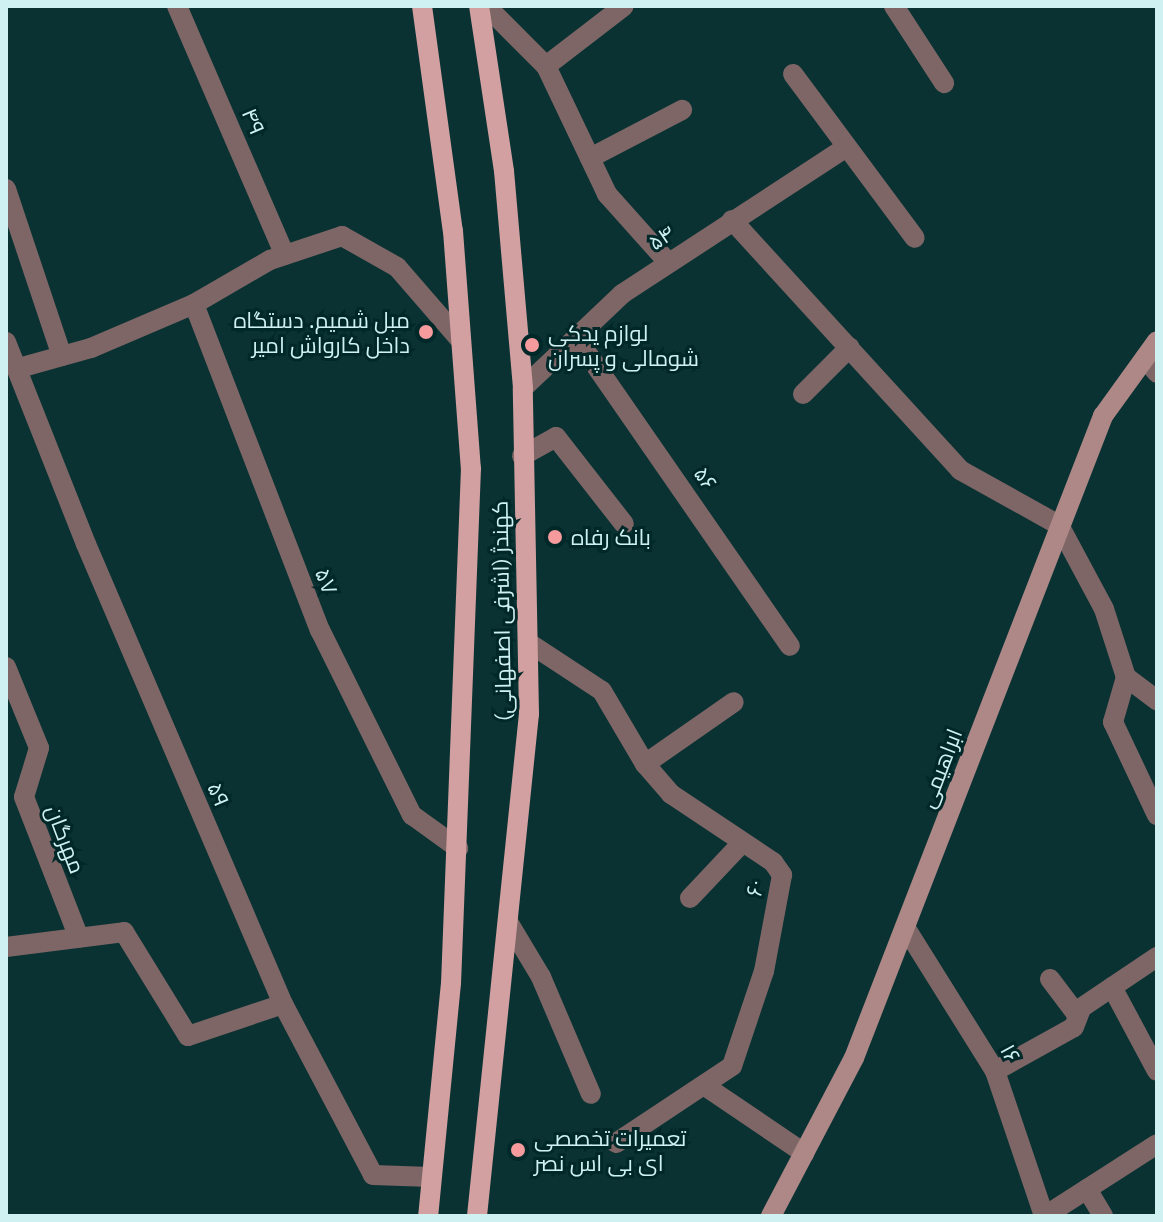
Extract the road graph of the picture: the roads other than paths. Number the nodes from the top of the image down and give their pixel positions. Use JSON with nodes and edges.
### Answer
{"nodes":[{"id":1,"x":177,"y":6,"type":"edge"},
{"id":2,"x":422,"y":6,"type":"edge"},
{"id":3,"x":479,"y":6,"type":"edge"},
{"id":4,"x":486,"y":6,"type":"edge"},
{"id":5,"x":624,"y":6,"type":"edge"},
{"id":6,"x":894,"y":6,"type":"edge"},
{"id":7,"x":546,"y":66,"type":"junction"},
{"id":8,"x":793,"y":74,"type":"dead end"},
{"id":9,"x":944,"y":83,"type":"dead end"},
{"id":10,"x":682,"y":110,"type":"dead end"},
{"id":11,"x":844,"y":149,"type":"junction"},
{"id":12,"x":590,"y":158,"type":"junction"},
{"id":13,"x":6,"y":189,"type":"edge"},
{"id":14,"x":732,"y":220,"type":"junction"},
{"id":15,"x":915,"y":238,"type":"dead end"},
{"id":16,"x":285,"y":255,"type":"junction"},
{"id":17,"x":667,"y":261,"type":"junction"},
{"id":18,"x":194,"y":304,"type":"junction"},
{"id":19,"x":578,"y":340,"type":"junction"},
{"id":20,"x":461,"y":341,"type":"junction"},
{"id":21,"x":6,"y":342,"type":"edge"},
{"id":22,"x":850,"y":347,"type":"junction"},
{"id":23,"x":62,"y":356,"type":"junction"},
{"id":24,"x":1153,"y":357,"type":"edge"},
{"id":25,"x":19,"y":368,"type":"junction"},
{"id":26,"x":523,"y":388,"type":"junction"},
{"id":27,"x":803,"y":394,"type":"dead end"},
{"id":28,"x":522,"y":456,"type":"junction"},
{"id":29,"x":624,"y":524,"type":"dead end"},
{"id":30,"x":1059,"y":525,"type":"junction"},
{"id":31,"x":529,"y":643,"type":"junction"},
{"id":32,"x":790,"y":646,"type":"dead end"},
{"id":33,"x":6,"y":667,"type":"edge"},
{"id":34,"x":1126,"y":677,"type":"junction"},
{"id":35,"x":1157,"y":700,"type":"edge"},
{"id":36,"x":734,"y":702,"type":"dead end"},
{"id":37,"x":645,"y":764,"type":"junction"},
{"id":38,"x":1157,"y":815,"type":"edge"},
{"id":39,"x":741,"y":844,"type":"junction"},
{"id":40,"x":458,"y":848,"type":"junction"},
{"id":41,"x":690,"y":898,"type":"dead end"},
{"id":42,"x":508,"y":922,"type":"junction"},
{"id":43,"x":905,"y":927,"type":"junction"},
{"id":44,"x":79,"y":938,"type":"junction"},
{"id":45,"x":6,"y":947,"type":"edge"},
{"id":46,"x":1157,"y":957,"type":"edge"},
{"id":47,"x":1050,"y":979,"type":"dead end"},
{"id":48,"x":1112,"y":987,"type":"junction"},
{"id":49,"x":283,"y":1004,"type":"junction"},
{"id":50,"x":1080,"y":1011,"type":"junction"},
{"id":51,"x":995,"y":1071,"type":"junction"},
{"id":52,"x":1157,"y":1071,"type":"edge"},
{"id":53,"x":705,"y":1086,"type":"junction"},
{"id":54,"x":591,"y":1094,"type":"dead end"},
{"id":55,"x":616,"y":1143,"type":"dead end"},
{"id":56,"x":1157,"y":1144,"type":"edge"},
{"id":57,"x":804,"y":1153,"type":"junction"},
{"id":58,"x":431,"y":1177,"type":"junction"},
{"id":59,"x":1087,"y":1189,"type":"junction"},
{"id":60,"x":428,"y":1216,"type":"edge"},
{"id":61,"x":477,"y":1216,"type":"edge"},
{"id":62,"x":771,"y":1216,"type":"edge"},
{"id":63,"x":1044,"y":1216,"type":"edge"},
{"id":64,"x":1103,"y":1216,"type":"edge"}],
"edges":[{"from":1,"to":16,"type":"street","name":"۴۹"},
{"from":2,"to":20,"type":"main road","name":"کهندژ (اشرفی اصفهانی)"},
{"from":3,"to":26,"type":"main road","name":"کهندژ (اشرفی اصفهانی)"},
{"from":4,"to":7,"type":"street"},
{"from":5,"to":7,"type":"street"},
{"from":6,"to":9,"type":"street"},
{"from":7,"to":12,"type":"street"},
{"from":8,"to":11,"type":"street"},
{"from":10,"to":12,"type":"street"},
{"from":11,"to":14,"type":"street","name":"۵۴"},
{"from":11,"to":15,"type":"street"},
{"from":12,"to":17,"type":"street"},
{"from":13,"to":23,"type":"street"},
{"from":14,"to":17,"type":"street","name":"۵۴"},
{"from":14,"to":22,"type":"street"},
{"from":16,"to":18,"type":"street"},
{"from":16,"to":20,"type":"street"},
{"from":17,"to":19,"type":"street","name":"۵۴"},
{"from":18,"to":23,"type":"street"},
{"from":18,"to":40,"type":"street","name":"۵۷"},
{"from":19,"to":26,"type":"street","name":"۵۴"},
{"from":19,"to":32,"type":"street","name":"۵۶"},
{"from":20,"to":40,"type":"main road","name":"کهندژ (اشرفی اصفهانی)"},
{"from":21,"to":25,"type":"street","name":"۵۹"},
{"from":22,"to":27,"type":"street"},
{"from":22,"to":30,"type":"street"},
{"from":23,"to":25,"type":"street"},
{"from":24,"to":30,"type":"main road","name":"ابراهیمی"},
{"from":25,"to":49,"type":"street","name":"۵۹"},
{"from":26,"to":28,"type":"main road","name":"کهندژ (اشرفی اصفهانی)"},
{"from":28,"to":29,"type":"street"},
{"from":28,"to":31,"type":"main road","name":"کهندژ (اشرفی اصفهانی)"},
{"from":30,"to":34,"type":"street"},
{"from":30,"to":43,"type":"main road","name":"ابراهیمی"},
{"from":31,"to":37,"type":"street","name":"۶۰"},
{"from":31,"to":42,"type":"main road","name":"کهندژ (اشرفی اصفهانی)"},
{"from":33,"to":44,"type":"street","name":"مهرگان"},
{"from":34,"to":35,"type":"street"},
{"from":34,"to":38,"type":"street"},
{"from":36,"to":37,"type":"street"},
{"from":37,"to":39,"type":"street","name":"۶۰"},
{"from":39,"to":41,"type":"street"},
{"from":39,"to":53,"type":"street","name":"۶۰"},
{"from":40,"to":58,"type":"main road","name":"کهندژ (اشرفی اصفهانی)"},
{"from":42,"to":54,"type":"street"},
{"from":42,"to":61,"type":"main road","name":"کهندژ (اشرفی اصفهانی)"},
{"from":43,"to":51,"type":"street","name":"۱۶"},
{"from":43,"to":57,"type":"main road","name":"ابراهیمی"},
{"from":44,"to":45,"type":"street"},
{"from":44,"to":49,"type":"street"},
{"from":46,"to":48,"type":"street"},
{"from":47,"to":50,"type":"street"},
{"from":48,"to":50,"type":"street"},
{"from":48,"to":52,"type":"street"},
{"from":49,"to":58,"type":"street","name":"۵۹"},
{"from":50,"to":51,"type":"street"},
{"from":51,"to":63,"type":"street","name":"۱۶"},
{"from":53,"to":55,"type":"street","name":"۶۰"},
{"from":53,"to":57,"type":"street"},
{"from":56,"to":59,"type":"street"},
{"from":57,"to":62,"type":"main road","name":"ابراهیمی"},
{"from":58,"to":60,"type":"main road","name":"کهندژ (اشرفی اصفهانی)"},
{"from":59,"to":63,"type":"street"},
{"from":59,"to":64,"type":"street"}]}
